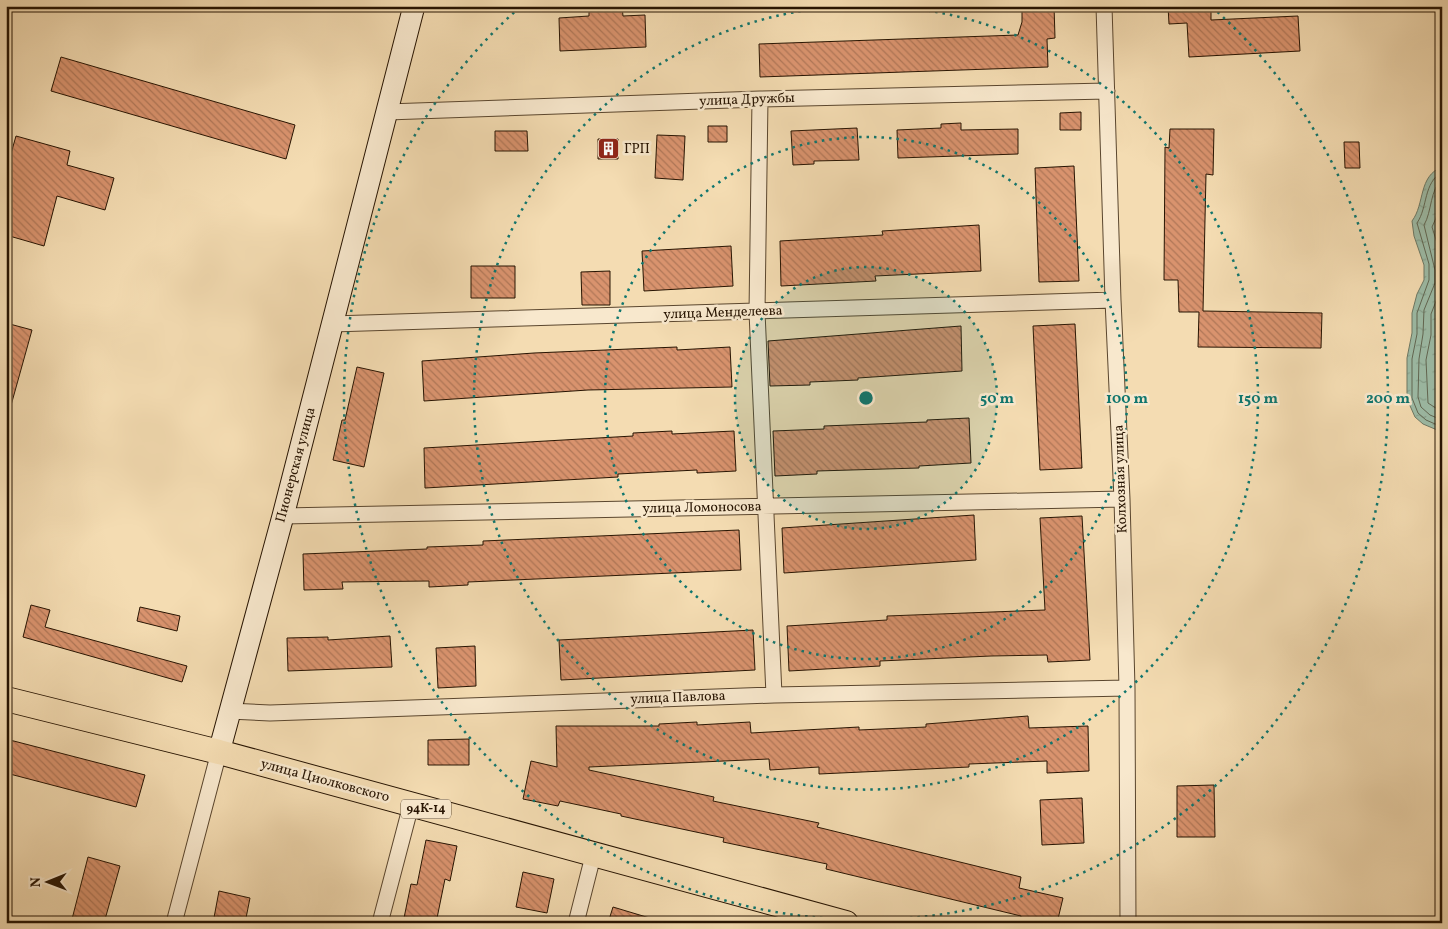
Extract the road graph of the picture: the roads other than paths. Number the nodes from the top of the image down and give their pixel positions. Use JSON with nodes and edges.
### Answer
{"nodes":[{"id":1,"x":414,"y":6,"type":"edge"},
{"id":2,"x":1104,"y":6,"type":"edge"},
{"id":3,"x":1107,"y":91,"type":"junction"},
{"id":4,"x":760,"y":99,"type":"junction"},
{"id":5,"x":387,"y":112,"type":"junction"},
{"id":6,"x":1113,"y":300,"type":"junction"},
{"id":7,"x":757,"y":312,"type":"junction"},
{"id":8,"x":332,"y":324,"type":"junction"},
{"id":9,"x":1122,"y":499,"type":"junction"},
{"id":10,"x":766,"y":507,"type":"junction"},
{"id":11,"x":282,"y":516,"type":"junction"},
{"id":12,"x":1127,"y":688,"type":"junction"},
{"id":13,"x":774,"y":695,"type":"junction"},
{"id":14,"x":6,"y":699,"type":"edge"},
{"id":15,"x":230,"y":711,"type":"junction"},
{"id":16,"x":219,"y":752,"type":"junction"},
{"id":17,"x":411,"y":804,"type":"junction"},
{"id":18,"x":593,"y":856,"type":"junction"},
{"id":19,"x":174,"y":923,"type":"edge"},
{"id":20,"x":380,"y":923,"type":"edge"},
{"id":21,"x":576,"y":923,"type":"edge"},
{"id":22,"x":846,"y":923,"type":"edge"},
{"id":23,"x":1128,"y":923,"type":"edge"}],
"edges":[{"from":1,"to":5,"type":"street","name":"Пионерская улица"},
{"from":2,"to":3,"type":"street","name":"Колхозная улица"},
{"from":3,"to":4,"type":"street","name":"улица Дружбы"},
{"from":3,"to":6,"type":"street","name":"Колхозная улица"},
{"from":4,"to":5,"type":"street","name":"улица Дружбы"},
{"from":4,"to":7,"type":"street"},
{"from":5,"to":8,"type":"street","name":"Пионерская улица"},
{"from":6,"to":7,"type":"street","name":"улица Менделеева"},
{"from":6,"to":9,"type":"street","name":"Колхозная улица"},
{"from":7,"to":8,"type":"street","name":"улица Менделеева"},
{"from":7,"to":10,"type":"street"},
{"from":8,"to":11,"type":"street","name":"Пионерская улица"},
{"from":9,"to":10,"type":"street","name":"улица Ломоносова"},
{"from":9,"to":12,"type":"street","name":"Колхозная улица"},
{"from":10,"to":11,"type":"street","name":"улица Ломоносова"},
{"from":10,"to":13,"type":"street"},
{"from":11,"to":15,"type":"street","name":"Пионерская улица"},
{"from":12,"to":13,"type":"street","name":"улица Павлова"},
{"from":12,"to":23,"type":"street","name":"Колхозная улица"},
{"from":13,"to":15,"type":"street","name":"улица Павлова"},
{"from":14,"to":16,"type":"main road","name":"улица Циолковского","number":"94К-14"},
{"from":15,"to":16,"type":"street","name":"Пионерская улица"},
{"from":16,"to":17,"type":"main road","name":"улица Циолковского","number":"94К-14"},
{"from":16,"to":19,"type":"street","name":"Пионерская улица"},
{"from":17,"to":18,"type":"main road","name":"улица Циолковского","number":"94К-14"},
{"from":17,"to":20,"type":"street"},
{"from":18,"to":21,"type":"street"},
{"from":18,"to":22,"type":"main road","name":"улица Циолковского","number":"94К-14"}]}
